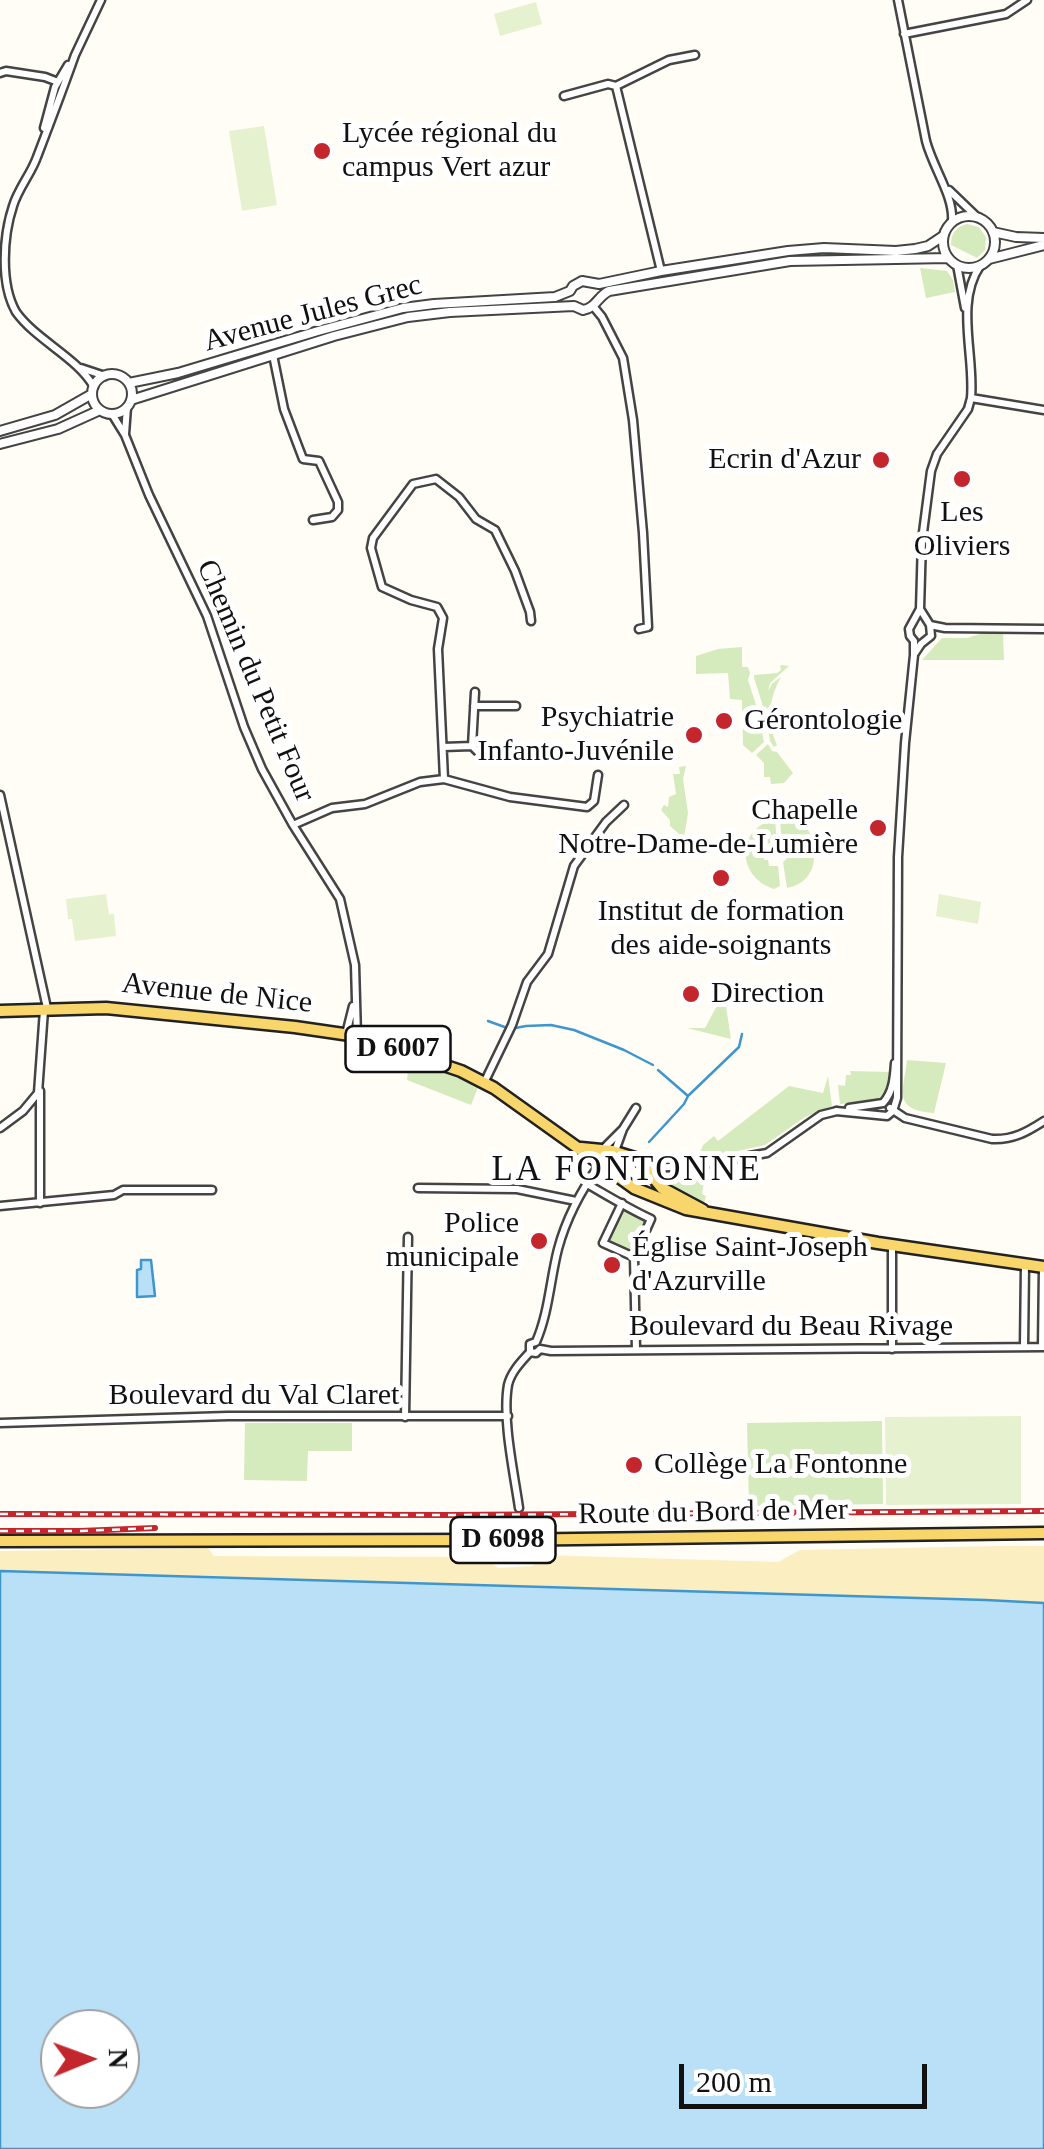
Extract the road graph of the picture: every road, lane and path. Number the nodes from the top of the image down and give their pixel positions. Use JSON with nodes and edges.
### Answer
{"nodes":[{"id":1,"x":101,"y":0,"type":"edge"},
{"id":2,"x":898,"y":0,"type":"edge"},
{"id":3,"x":1026,"y":0,"type":"edge"},
{"id":4,"x":904,"y":34,"type":"junction"},
{"id":5,"x":75,"y":54,"type":"junction"},
{"id":6,"x":695,"y":55,"type":"dead end"},
{"id":7,"x":0,"y":72,"type":"edge"},
{"id":8,"x":58,"y":82,"type":"junction"},
{"id":9,"x":616,"y":86,"type":"junction"},
{"id":10,"x":564,"y":96,"type":"dead end"},
{"id":11,"x":42,"y":144,"type":"junction"},
{"id":12,"x":941,"y":182,"type":"junction"},
{"id":13,"x":976,"y":216,"type":"junction"},
{"id":14,"x":952,"y":221,"type":"junction"},
{"id":15,"x":993,"y":232,"type":"junction"},
{"id":16,"x":943,"y":236,"type":"junction"},
{"id":17,"x":3,"y":240,"type":"edge"},
{"id":18,"x":1044,"y":242,"type":"edge"},
{"id":19,"x":948,"y":258,"type":"junction"},
{"id":20,"x":988,"y":259,"type":"junction"},
{"id":21,"x":957,"y":266,"type":"junction"},
{"id":22,"x":980,"y":266,"type":"junction"},
{"id":23,"x":660,"y":271,"type":"junction"},
{"id":24,"x":592,"y":284,"type":"junction"},
{"id":25,"x":570,"y":291,"type":"junction"},
{"id":26,"x":4,"y":298,"type":"edge"},
{"id":27,"x":595,"y":302,"type":"junction"},
{"id":28,"x":574,"y":306,"type":"junction"},
{"id":29,"x":968,"y":325,"type":"junction"},
{"id":30,"x":274,"y":355,"type":"junction"},
{"id":31,"x":80,"y":368,"type":"junction"},
{"id":32,"x":105,"y":376,"type":"junction"},
{"id":33,"x":129,"y":383,"type":"junction"},
{"id":34,"x":93,"y":391,"type":"junction"},
{"id":35,"x":971,"y":398,"type":"junction"},
{"id":36,"x":129,"y":404,"type":"junction"},
{"id":37,"x":100,"y":410,"type":"junction"},
{"id":38,"x":1044,"y":410,"type":"edge"},
{"id":39,"x":112,"y":414,"type":"junction"},
{"id":40,"x":0,"y":431,"type":"edge"},
{"id":41,"x":125,"y":435,"type":"junction"},
{"id":42,"x":0,"y":444,"type":"edge"},
{"id":43,"x":313,"y":520,"type":"dead end"},
{"id":44,"x":920,"y":609,"type":"junction"},
{"id":45,"x":531,"y":621,"type":"dead end"},
{"id":46,"x":916,"y":621,"type":"junction"},
{"id":47,"x":928,"y":622,"type":"junction"},
{"id":48,"x":945,"y":628,"type":"junction"},
{"id":49,"x":639,"y":629,"type":"dead end"},
{"id":50,"x":1044,"y":629,"type":"edge"},
{"id":51,"x":931,"y":636,"type":"junction"},
{"id":52,"x":917,"y":642,"type":"junction"},
{"id":53,"x":475,"y":692,"type":"dead end"},
{"id":54,"x":474,"y":706,"type":"junction"},
{"id":55,"x":516,"y":706,"type":"dead end"},
{"id":56,"x":472,"y":746,"type":"junction"},
{"id":57,"x":443,"y":747,"type":"junction"},
{"id":58,"x":496,"y":754,"type":"dead end"},
{"id":59,"x":598,"y":775,"type":"dead end"},
{"id":60,"x":444,"y":780,"type":"junction"},
{"id":61,"x":0,"y":795,"type":"edge"},
{"id":62,"x":624,"y":806,"type":"dead end"},
{"id":63,"x":293,"y":825,"type":"junction"},
{"id":64,"x":46,"y":1010,"type":"junction"},
{"id":65,"x":899,"y":1010,"type":"junction"},
{"id":66,"x":0,"y":1012,"type":"edge"},
{"id":67,"x":352,"y":1035,"type":"junction"},
{"id":68,"x":40,"y":1080,"type":"junction"},
{"id":69,"x":484,"y":1082,"type":"junction"},
{"id":70,"x":884,"y":1102,"type":"junction"},
{"id":71,"x":636,"y":1108,"type":"dead end"},
{"id":72,"x":893,"y":1110,"type":"junction"},
{"id":73,"x":836,"y":1111,"type":"junction"},
{"id":74,"x":1044,"y":1121,"type":"edge"},
{"id":75,"x":0,"y":1128,"type":"edge"},
{"id":76,"x":623,"y":1129,"type":"junction"},
{"id":77,"x":580,"y":1148,"type":"junction"},
{"id":78,"x":602,"y":1150,"type":"junction"},
{"id":79,"x":615,"y":1152,"type":"junction"},
{"id":80,"x":628,"y":1156,"type":"junction"},
{"id":81,"x":600,"y":1163,"type":"junction"},
{"id":82,"x":647,"y":1168,"type":"junction"},
{"id":83,"x":671,"y":1168,"type":"junction"},
{"id":84,"x":654,"y":1179,"type":"junction"},
{"id":85,"x":624,"y":1180,"type":"junction"},
{"id":86,"x":587,"y":1184,"type":"junction"},
{"id":87,"x":418,"y":1188,"type":"dead end"},
{"id":88,"x":212,"y":1190,"type":"dead end"},
{"id":89,"x":576,"y":1202,"type":"junction"},
{"id":90,"x":40,"y":1203,"type":"junction"},
{"id":91,"x":622,"y":1203,"type":"junction"},
{"id":92,"x":0,"y":1206,"type":"edge"},
{"id":93,"x":710,"y":1214,"type":"junction"},
{"id":94,"x":408,"y":1237,"type":"dead end"},
{"id":95,"x":892,"y":1245,"type":"junction"},
{"id":96,"x":634,"y":1257,"type":"junction"},
{"id":97,"x":1024,"y":1264,"type":"junction"},
{"id":98,"x":1044,"y":1266,"type":"edge"},
{"id":99,"x":1024,"y":1344,"type":"junction"},
{"id":100,"x":1043,"y":1345,"type":"edge"},
{"id":101,"x":538,"y":1346,"type":"junction"},
{"id":102,"x":892,"y":1348,"type":"junction"},
{"id":103,"x":636,"y":1350,"type":"junction"},
{"id":104,"x":508,"y":1416,"type":"junction"},
{"id":105,"x":405,"y":1418,"type":"junction"},
{"id":106,"x":0,"y":1423,"type":"edge"},
{"id":107,"x":519,"y":1508,"type":"dead end"},
{"id":108,"x":1044,"y":1536,"type":"edge"},
{"id":109,"x":0,"y":1541,"type":"edge"}],
"edges":[{"from":1,"to":5,"type":"street"},
{"from":2,"to":4,"type":"street"},
{"from":3,"to":4,"type":"street"},
{"from":4,"to":12,"type":"street"},
{"from":5,"to":8,"type":"street"},
{"from":5,"to":11,"type":"street"},
{"from":6,"to":9,"type":"street"},
{"from":7,"to":8,"type":"street"},
{"from":8,"to":11,"type":"street"},
{"from":9,"to":10,"type":"street"},
{"from":9,"to":23,"type":"street"},
{"from":11,"to":17,"type":"street"},
{"from":12,"to":13,"type":"street"},
{"from":12,"to":14,"type":"street"},
{"from":13,"to":14,"type":"street"},
{"from":13,"to":15,"type":"street"},
{"from":14,"to":16,"type":"street"},
{"from":15,"to":18,"type":"street"},
{"from":15,"to":20,"type":"street"},
{"from":16,"to":19,"type":"street"},
{"from":16,"to":23,"type":"street"},
{"from":17,"to":26,"type":"street"},
{"from":18,"to":20,"type":"street"},
{"from":19,"to":21,"type":"street"},
{"from":19,"to":27,"type":"street"},
{"from":20,"to":22,"type":"street"},
{"from":21,"to":22,"type":"street"},
{"from":21,"to":29,"type":"street"},
{"from":22,"to":29,"type":"street"},
{"from":23,"to":24,"type":"street"},
{"from":24,"to":25,"type":"street"},
{"from":24,"to":27,"type":"street"},
{"from":25,"to":28,"type":"street"},
{"from":25,"to":33,"type":"street","name":"Avenue Jules Grec"},
{"from":26,"to":31,"type":"street"},
{"from":27,"to":28,"type":"street"},
{"from":27,"to":49,"type":"street"},
{"from":28,"to":30,"type":"street","name":"Avenue Jules Grec"},
{"from":29,"to":35,"type":"street"},
{"from":30,"to":36,"type":"street","name":"Avenue Jules Grec"},
{"from":30,"to":43,"type":"street","name":"Avenue Jules Grec"},
{"from":31,"to":32,"type":"street"},
{"from":31,"to":34,"type":"street"},
{"from":32,"to":33,"type":"street"},
{"from":32,"to":34,"type":"street"},
{"from":33,"to":36,"type":"street"},
{"from":34,"to":37,"type":"street"},
{"from":34,"to":40,"type":"street"},
{"from":35,"to":38,"type":"street"},
{"from":35,"to":44,"type":"street"},
{"from":36,"to":39,"type":"street"},
{"from":36,"to":41,"type":"street","name":"Chemin du Petit Four"},
{"from":37,"to":39,"type":"street"},
{"from":37,"to":42,"type":"street"},
{"from":39,"to":41,"type":"street","name":"Chemin du Petit Four"},
{"from":41,"to":63,"type":"street","name":"Chemin du Petit Four"},
{"from":44,"to":46,"type":"street"},
{"from":44,"to":47,"type":"street"},
{"from":45,"to":57,"type":"street"},
{"from":46,"to":47,"type":"street"},
{"from":46,"to":52,"type":"street"},
{"from":47,"to":48,"type":"street"},
{"from":47,"to":51,"type":"street"},
{"from":48,"to":50,"type":"street"},
{"from":48,"to":51,"type":"street"},
{"from":51,"to":52,"type":"street"},
{"from":52,"to":65,"type":"street"},
{"from":53,"to":54,"type":"street"},
{"from":54,"to":55,"type":"street"},
{"from":54,"to":56,"type":"street"},
{"from":56,"to":57,"type":"street"},
{"from":56,"to":58,"type":"street"},
{"from":57,"to":60,"type":"street"},
{"from":59,"to":60,"type":"street"},
{"from":60,"to":63,"type":"street"},
{"from":61,"to":64,"type":"street"},
{"from":62,"to":69,"type":"street"},
{"from":63,"to":67,"type":"street","name":"Chemin du Petit Four"},
{"from":64,"to":66,"type":"main road","name":"Avenue de Nice","number":"D 6007"},
{"from":64,"to":67,"type":"main road","name":"Avenue de Nice","number":"D 6007"},
{"from":64,"to":68,"type":"street"},
{"from":65,"to":70,"type":"street"},
{"from":65,"to":72,"type":"street"},
{"from":67,"to":69,"type":"main road","name":"Avenue de Nice","number":"D 6007"},
{"from":68,"to":75,"type":"street"},
{"from":68,"to":90,"type":"street"},
{"from":69,"to":77,"type":"main road","name":"Avenue de Nice","number":"D 6007"},
{"from":70,"to":72,"type":"street"},
{"from":70,"to":73,"type":"street"},
{"from":71,"to":76,"type":"street"},
{"from":72,"to":73,"type":"street"},
{"from":72,"to":74,"type":"street"},
{"from":73,"to":83,"type":"street"},
{"from":76,"to":78,"type":"street"},
{"from":76,"to":79,"type":"street"},
{"from":77,"to":78,"type":"main road","name":"Avenue de Nice","number":"D 6007"},
{"from":77,"to":81,"type":"main road","name":"Avenue de Nice","number":"D 6007"},
{"from":78,"to":79,"type":"main road","name":"Avenue de Nice","number":"D 6007"},
{"from":78,"to":81,"type":"main road"},
{"from":79,"to":80,"type":"main road","name":"Avenue de Nice","number":"D 6007"},
{"from":80,"to":81,"type":"main road"},
{"from":80,"to":82,"type":"main road","name":"Avenue de Nice","number":"D 6007"},
{"from":81,"to":85,"type":"main road","name":"Avenue de Nice","number":"D 6007"},
{"from":81,"to":86,"type":"street"},
{"from":82,"to":83,"type":"street"},
{"from":82,"to":84,"type":"main road","name":"Avenue de Nice","number":"D 6007"},
{"from":83,"to":84,"type":"street"},
{"from":84,"to":85,"type":"main road"},
{"from":84,"to":93,"type":"main road","name":"Avenue de Nice","number":"D 6007"},
{"from":85,"to":93,"type":"main road","name":"Avenue de Nice","number":"D 6007"},
{"from":86,"to":89,"type":"street"},
{"from":86,"to":91,"type":"street"},
{"from":87,"to":89,"type":"street"},
{"from":88,"to":90,"type":"street"},
{"from":89,"to":101,"type":"street"},
{"from":90,"to":92,"type":"street"},
{"from":91,"to":96,"type":"street"},
{"from":91,"to":96,"type":"street"},
{"from":93,"to":95,"type":"main road","number":"D 6007"},
{"from":94,"to":105,"type":"street"},
{"from":95,"to":97,"type":"main road","number":"D 6007"},
{"from":95,"to":102,"type":"street"},
{"from":96,"to":103,"type":"street"},
{"from":97,"to":98,"type":"main road","number":"D 6007"},
{"from":97,"to":99,"type":"street"},
{"from":98,"to":100,"type":"street"},
{"from":99,"to":100,"type":"street","name":"Boulevard du Beau Rivage"},
{"from":99,"to":102,"type":"street","name":"Boulevard du Beau Rivage"},
{"from":101,"to":103,"type":"street","name":"Boulevard du Beau Rivage"},
{"from":101,"to":104,"type":"street"},
{"from":102,"to":103,"type":"street","name":"Boulevard du Beau Rivage"},
{"from":104,"to":105,"type":"street","name":"Boulevard du Val Claret"},
{"from":104,"to":107,"type":"street"},
{"from":105,"to":106,"type":"street","name":"Boulevard du Val Claret"},
{"from":108,"to":109,"type":"main road","name":"Route du Bord de Mer","number":"D 6098"}]}
